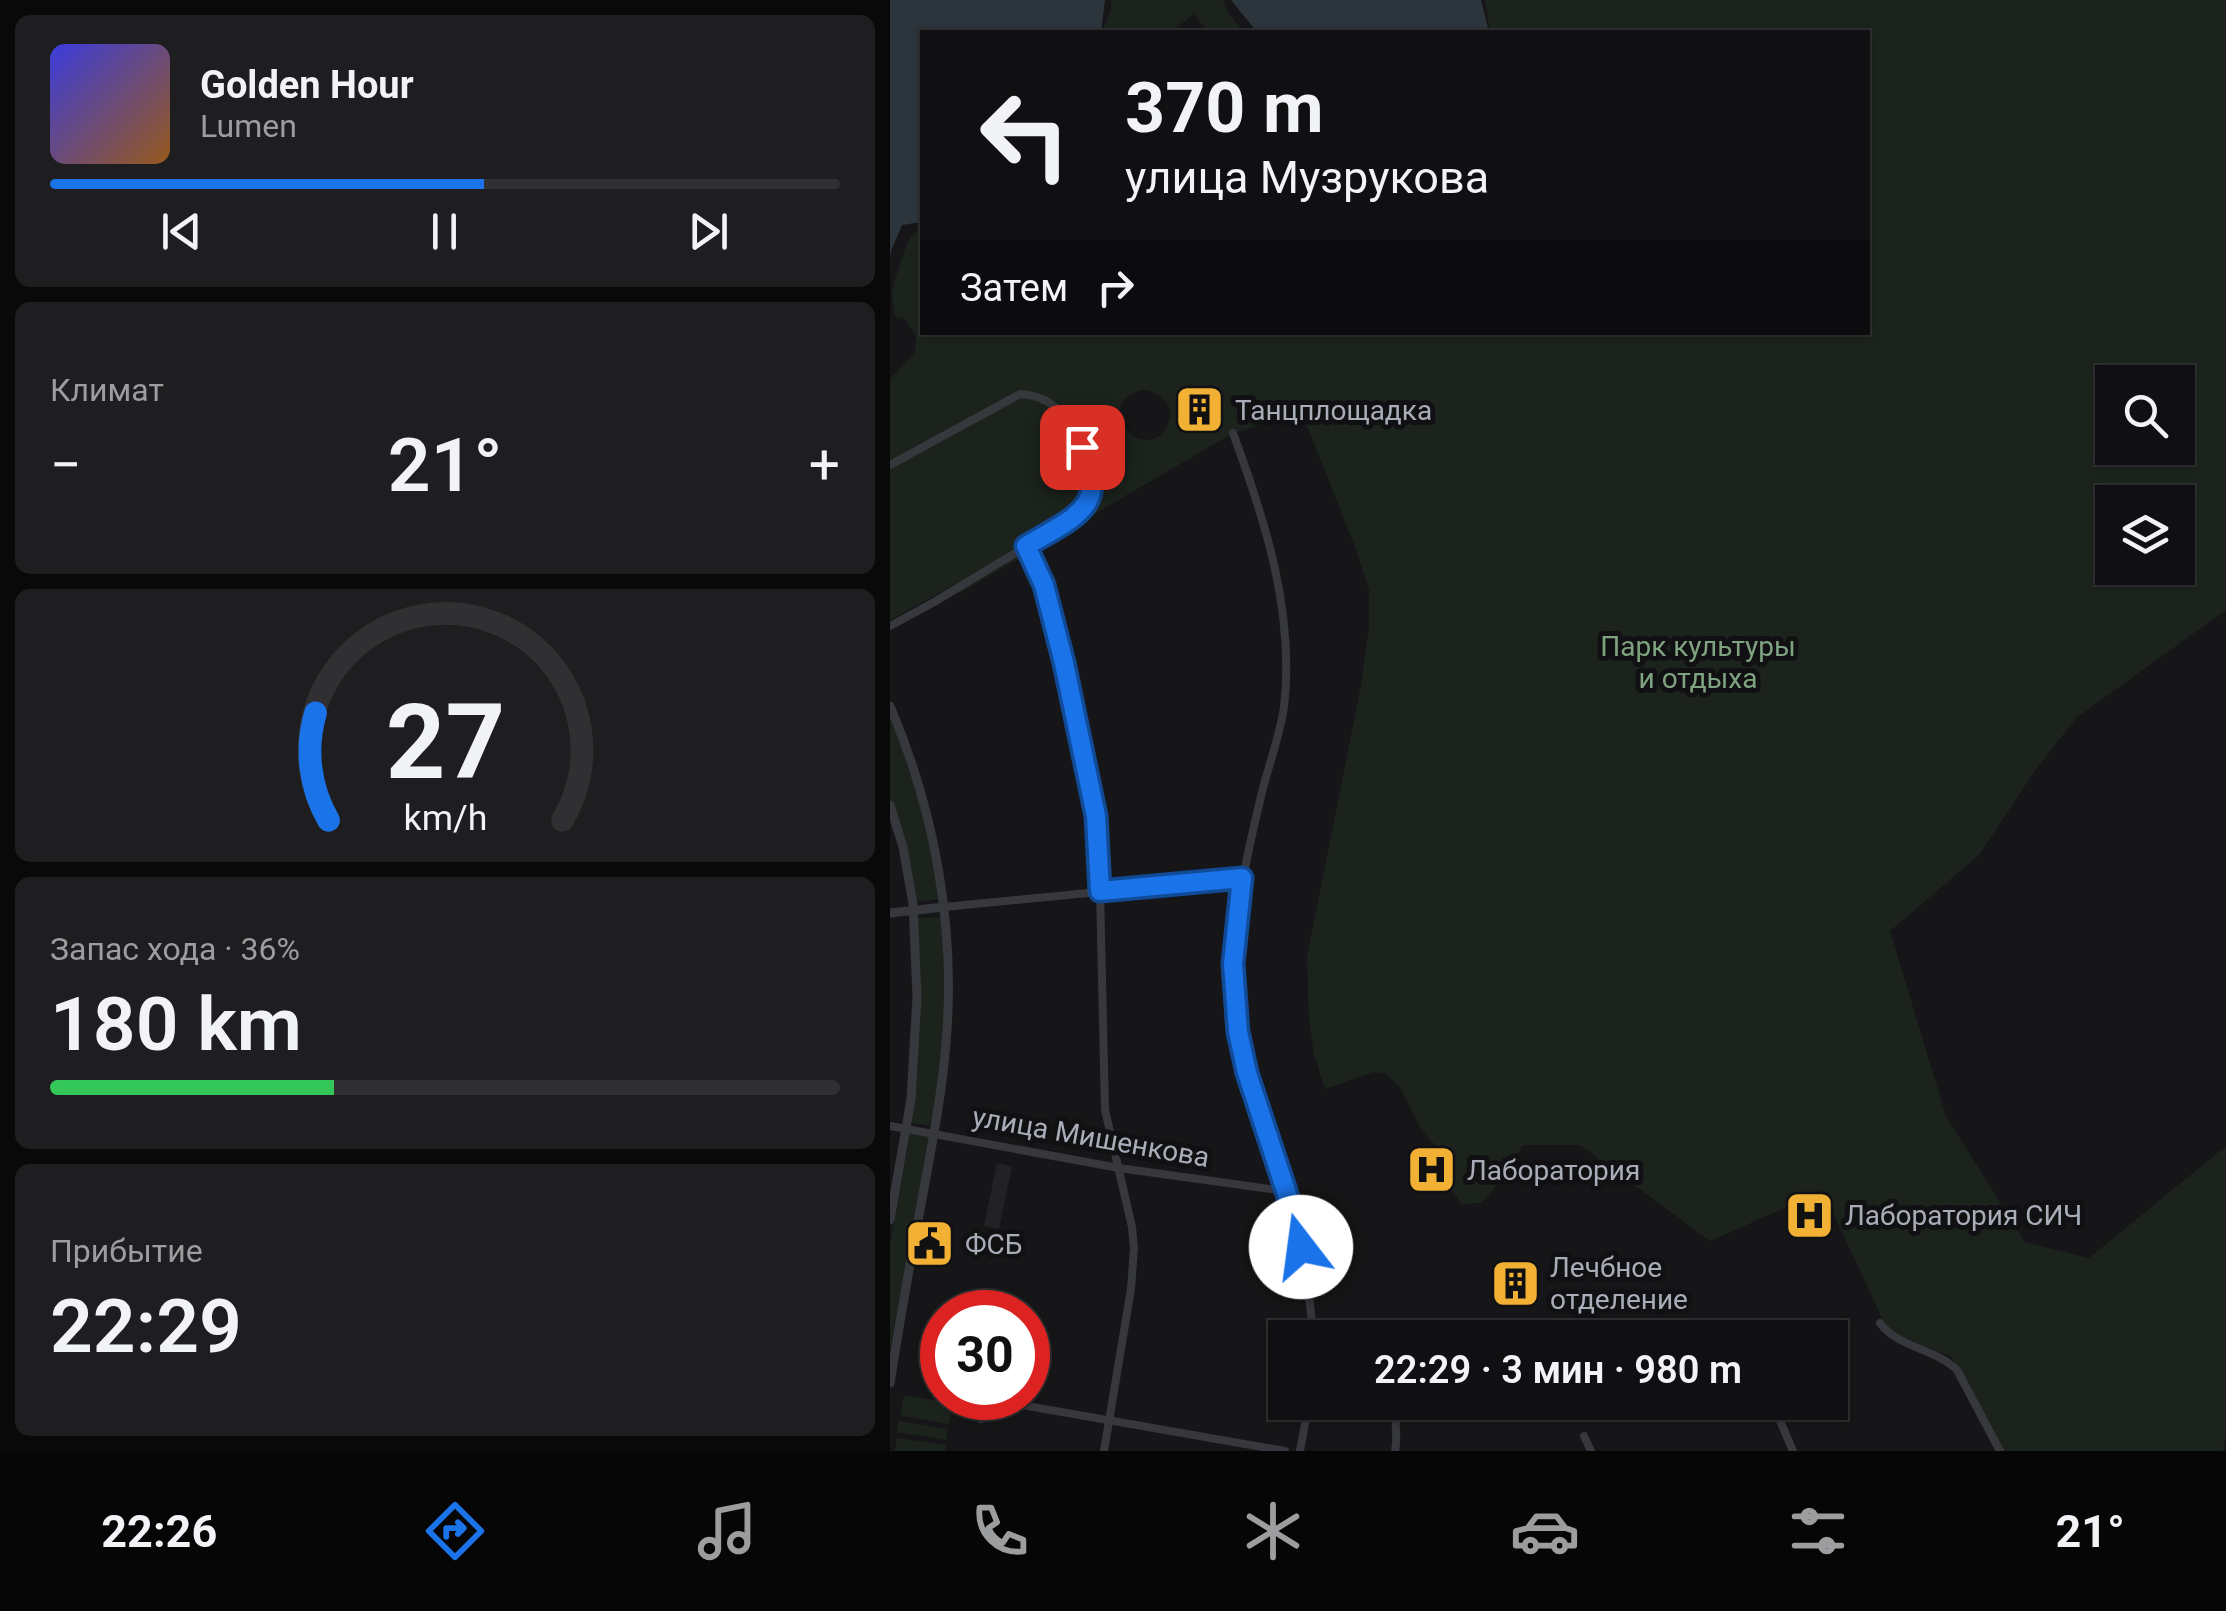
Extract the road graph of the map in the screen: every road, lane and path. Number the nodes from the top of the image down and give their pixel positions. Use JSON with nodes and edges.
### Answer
{"nodes":[{"id":1,"x":1233,"y":433,"type":"dead end"},
{"id":2,"x":890,"y":466,"type":"edge"},
{"id":3,"x":1026,"y":546,"type":"junction"},
{"id":4,"x":890,"y":626,"type":"edge"},
{"id":5,"x":890,"y":706,"type":"edge"},
{"id":6,"x":890,"y":805,"type":"edge"},
{"id":7,"x":1242,"y":878,"type":"junction"},
{"id":8,"x":1100,"y":891,"type":"junction"},
{"id":9,"x":944,"y":906,"type":"junction"},
{"id":10,"x":914,"y":910,"type":"junction"},
{"id":11,"x":890,"y":913,"type":"edge"},
{"id":12,"x":890,"y":1126,"type":"edge"},
{"id":13,"x":907,"y":1128,"type":"junction"},
{"id":14,"x":934,"y":1133,"type":"junction"},
{"id":15,"x":1119,"y":1168,"type":"junction"},
{"id":16,"x":1286,"y":1191,"type":"junction"},
{"id":17,"x":890,"y":1220,"type":"edge"},
{"id":18,"x":1310,"y":1320,"type":"edge"},
{"id":19,"x":1880,"y":1323,"type":"dead end"},
{"id":20,"x":890,"y":1383,"type":"edge"},
{"id":21,"x":1050,"y":1408,"type":"edge"},
{"id":22,"x":1109,"y":1420,"type":"junction"},
{"id":23,"x":1306,"y":1420,"type":"edge"},
{"id":24,"x":1395,"y":1420,"type":"edge"},
{"id":25,"x":1780,"y":1420,"type":"edge"},
{"id":26,"x":1584,"y":1436,"type":"dead end"},
{"id":27,"x":1104,"y":1451,"type":"edge"},
{"id":28,"x":1285,"y":1451,"type":"edge"},
{"id":29,"x":1300,"y":1451,"type":"edge"},
{"id":30,"x":1395,"y":1451,"type":"edge"},
{"id":31,"x":1591,"y":1451,"type":"edge"},
{"id":32,"x":1793,"y":1451,"type":"edge"},
{"id":33,"x":2000,"y":1451,"type":"edge"}],
"edges":[{"from":1,"to":7,"type":"street"},
{"from":2,"to":3,"type":"street"},
{"from":3,"to":4,"type":"street"},
{"from":3,"to":8,"type":"street"},
{"from":5,"to":9,"type":"street"},
{"from":6,"to":10,"type":"street"},
{"from":7,"to":8,"type":"street"},
{"from":7,"to":16,"type":"street"},
{"from":8,"to":9,"type":"street"},
{"from":8,"to":15,"type":"street"},
{"from":9,"to":10,"type":"street"},
{"from":9,"to":14,"type":"street"},
{"from":10,"to":11,"type":"street"},
{"from":10,"to":13,"type":"street"},
{"from":12,"to":13,"type":"street","name":"улица Мишенкова"},
{"from":13,"to":14,"type":"street","name":"улица Мишенкова"},
{"from":13,"to":17,"type":"street"},
{"from":14,"to":15,"type":"street","name":"улица Мишенкова"},
{"from":14,"to":20,"type":"street"},
{"from":15,"to":16,"type":"street","name":"улица Мишенкова"},
{"from":15,"to":22,"type":"street"},
{"from":16,"to":18,"type":"street"},
{"from":19,"to":33,"type":"street"},
{"from":21,"to":22,"type":"street"},
{"from":22,"to":27,"type":"street"},
{"from":22,"to":28,"type":"street"},
{"from":23,"to":29,"type":"street"},
{"from":24,"to":30,"type":"street"},
{"from":25,"to":32,"type":"street"},
{"from":26,"to":31,"type":"street"}]}
